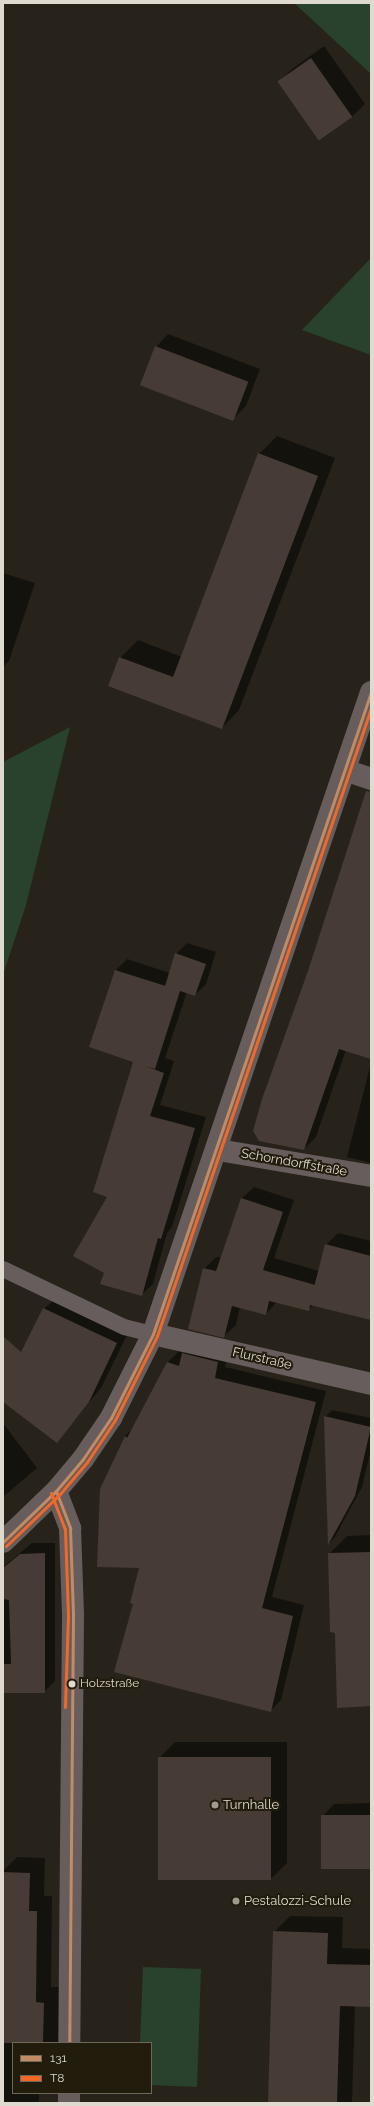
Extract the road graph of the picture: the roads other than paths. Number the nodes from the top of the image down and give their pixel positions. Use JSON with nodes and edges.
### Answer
{"nodes":[{"id":1,"x":371,"y":692,"type":"edge"},
{"id":2,"x":345,"y":770,"type":"junction"},
{"id":3,"x":371,"y":779,"type":"edge"},
{"id":4,"x":218,"y":1150,"type":"junction"},
{"id":5,"x":371,"y":1176,"type":"edge"},
{"id":6,"x":3,"y":1269,"type":"edge"},
{"id":7,"x":153,"y":1334,"type":"junction"},
{"id":8,"x":371,"y":1384,"type":"edge"},
{"id":9,"x":56,"y":1491,"type":"junction"},
{"id":10,"x":3,"y":1542,"type":"edge"},
{"id":11,"x":69,"y":2042,"type":"edge"}],
"edges":[{"from":1,"to":2,"type":"street"},
{"from":2,"to":3,"type":"street"},
{"from":2,"to":4,"type":"street"},
{"from":4,"to":5,"type":"street","name":"Schorndorffstraße"},
{"from":4,"to":7,"type":"street"},
{"from":6,"to":7,"type":"lane"},
{"from":7,"to":8,"type":"street","name":"Flurstraße"},
{"from":7,"to":9,"type":"street"},
{"from":9,"to":10,"type":"street"},
{"from":9,"to":11,"type":"street"}]}
